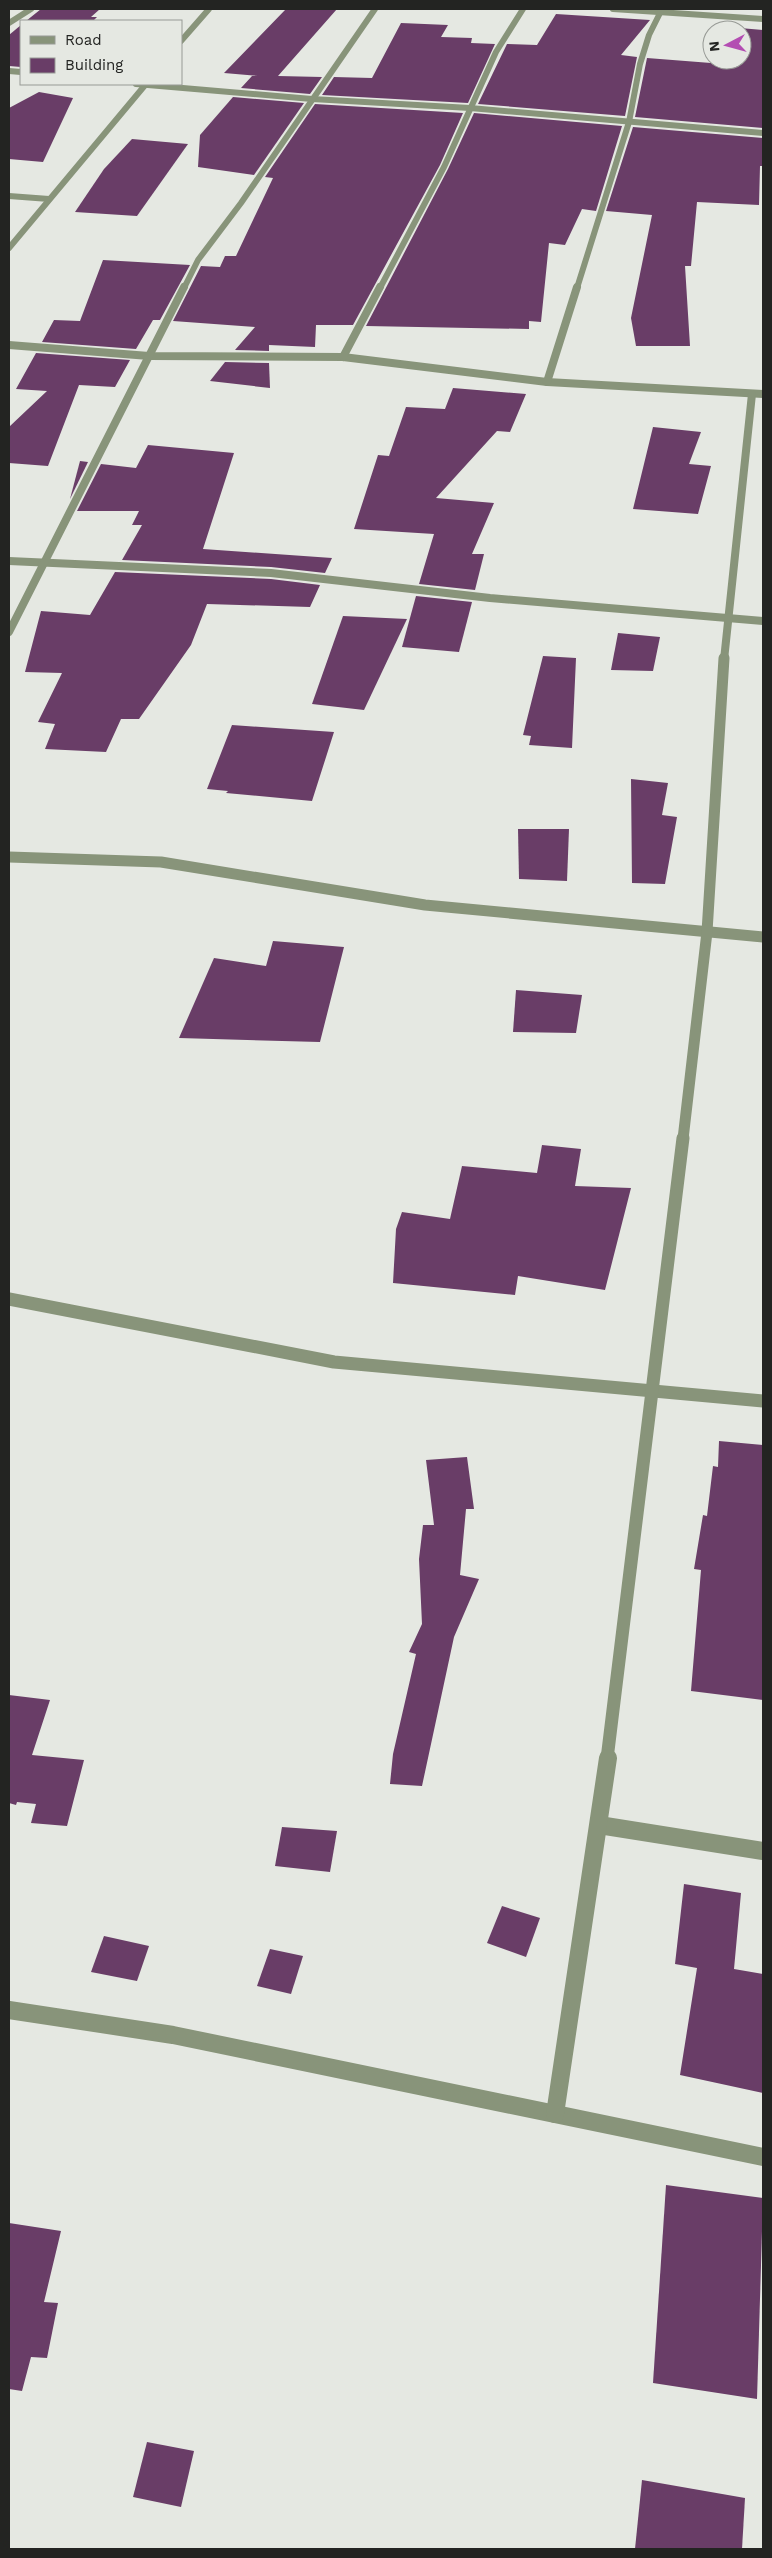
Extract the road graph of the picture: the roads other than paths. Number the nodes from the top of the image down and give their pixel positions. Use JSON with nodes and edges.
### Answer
{"nodes":[{"id":1,"x":31,"y":9,"type":"edge"},
{"id":2,"x":209,"y":9,"type":"edge"},
{"id":3,"x":375,"y":9,"type":"edge"},
{"id":4,"x":523,"y":9,"type":"edge"},
{"id":5,"x":613,"y":9,"type":"edge"},
{"id":6,"x":661,"y":10,"type":"edge"},
{"id":7,"x":763,"y":19,"type":"edge"},
{"id":8,"x":9,"y":24,"type":"edge"},
{"id":9,"x":182,"y":40,"type":"edge"},
{"id":10,"x":145,"y":85,"type":"edge"},
{"id":11,"x":148,"y":85,"type":"edge"},
{"id":12,"x":312,"y":99,"type":"junction"},
{"id":13,"x":470,"y":108,"type":"junction"},
{"id":14,"x":629,"y":122,"type":"junction"},
{"id":15,"x":763,"y":133,"type":"edge"},
{"id":16,"x":9,"y":196,"type":"edge"},
{"id":17,"x":49,"y":199,"type":"junction"},
{"id":18,"x":9,"y":248,"type":"edge"},
{"id":19,"x":9,"y":345,"type":"edge"},
{"id":20,"x":149,"y":356,"type":"junction"},
{"id":21,"x":342,"y":357,"type":"junction"},
{"id":22,"x":547,"y":382,"type":"junction"},
{"id":23,"x":758,"y":394,"type":"edge"},
{"id":24,"x":9,"y":561,"type":"edge"},
{"id":25,"x":43,"y":563,"type":"junction"},
{"id":26,"x":726,"y":617,"type":"junction"},
{"id":27,"x":763,"y":621,"type":"edge"},
{"id":28,"x":9,"y":632,"type":"edge"},
{"id":29,"x":9,"y":857,"type":"edge"},
{"id":30,"x":707,"y":932,"type":"junction"},
{"id":31,"x":763,"y":937,"type":"edge"},
{"id":32,"x":9,"y":1299,"type":"edge"},
{"id":33,"x":654,"y":1391,"type":"junction"},
{"id":34,"x":763,"y":1402,"type":"edge"},
{"id":35,"x":599,"y":1825,"type":"junction"},
{"id":36,"x":763,"y":1851,"type":"edge"},
{"id":37,"x":9,"y":2010,"type":"edge"},
{"id":38,"x":555,"y":2114,"type":"junction"},
{"id":39,"x":763,"y":2157,"type":"edge"}],
"edges":[{"from":1,"to":8,"type":"street"},
{"from":2,"to":9,"type":"street"},
{"from":3,"to":12,"type":"street"},
{"from":4,"to":13,"type":"street"},
{"from":5,"to":6,"type":"street"},
{"from":6,"to":7,"type":"street"},
{"from":6,"to":14,"type":"street"},
{"from":10,"to":17,"type":"street"},
{"from":11,"to":12,"type":"street"},
{"from":12,"to":13,"type":"street"},
{"from":12,"to":20,"type":"street"},
{"from":13,"to":14,"type":"street"},
{"from":13,"to":21,"type":"street"},
{"from":14,"to":15,"type":"street"},
{"from":14,"to":22,"type":"street"},
{"from":16,"to":17,"type":"street"},
{"from":17,"to":18,"type":"street"},
{"from":19,"to":20,"type":"street"},
{"from":20,"to":21,"type":"street"},
{"from":20,"to":25,"type":"street"},
{"from":21,"to":22,"type":"street"},
{"from":22,"to":23,"type":"street"},
{"from":23,"to":26,"type":"street"},
{"from":24,"to":25,"type":"street"},
{"from":25,"to":26,"type":"street"},
{"from":25,"to":28,"type":"street"},
{"from":26,"to":27,"type":"street"},
{"from":26,"to":30,"type":"street"},
{"from":29,"to":30,"type":"street"},
{"from":30,"to":31,"type":"street"},
{"from":30,"to":33,"type":"street"},
{"from":32,"to":33,"type":"street"},
{"from":33,"to":34,"type":"street"},
{"from":33,"to":35,"type":"street"},
{"from":35,"to":36,"type":"street"},
{"from":35,"to":38,"type":"street"},
{"from":37,"to":38,"type":"street"},
{"from":38,"to":39,"type":"street"}]}
